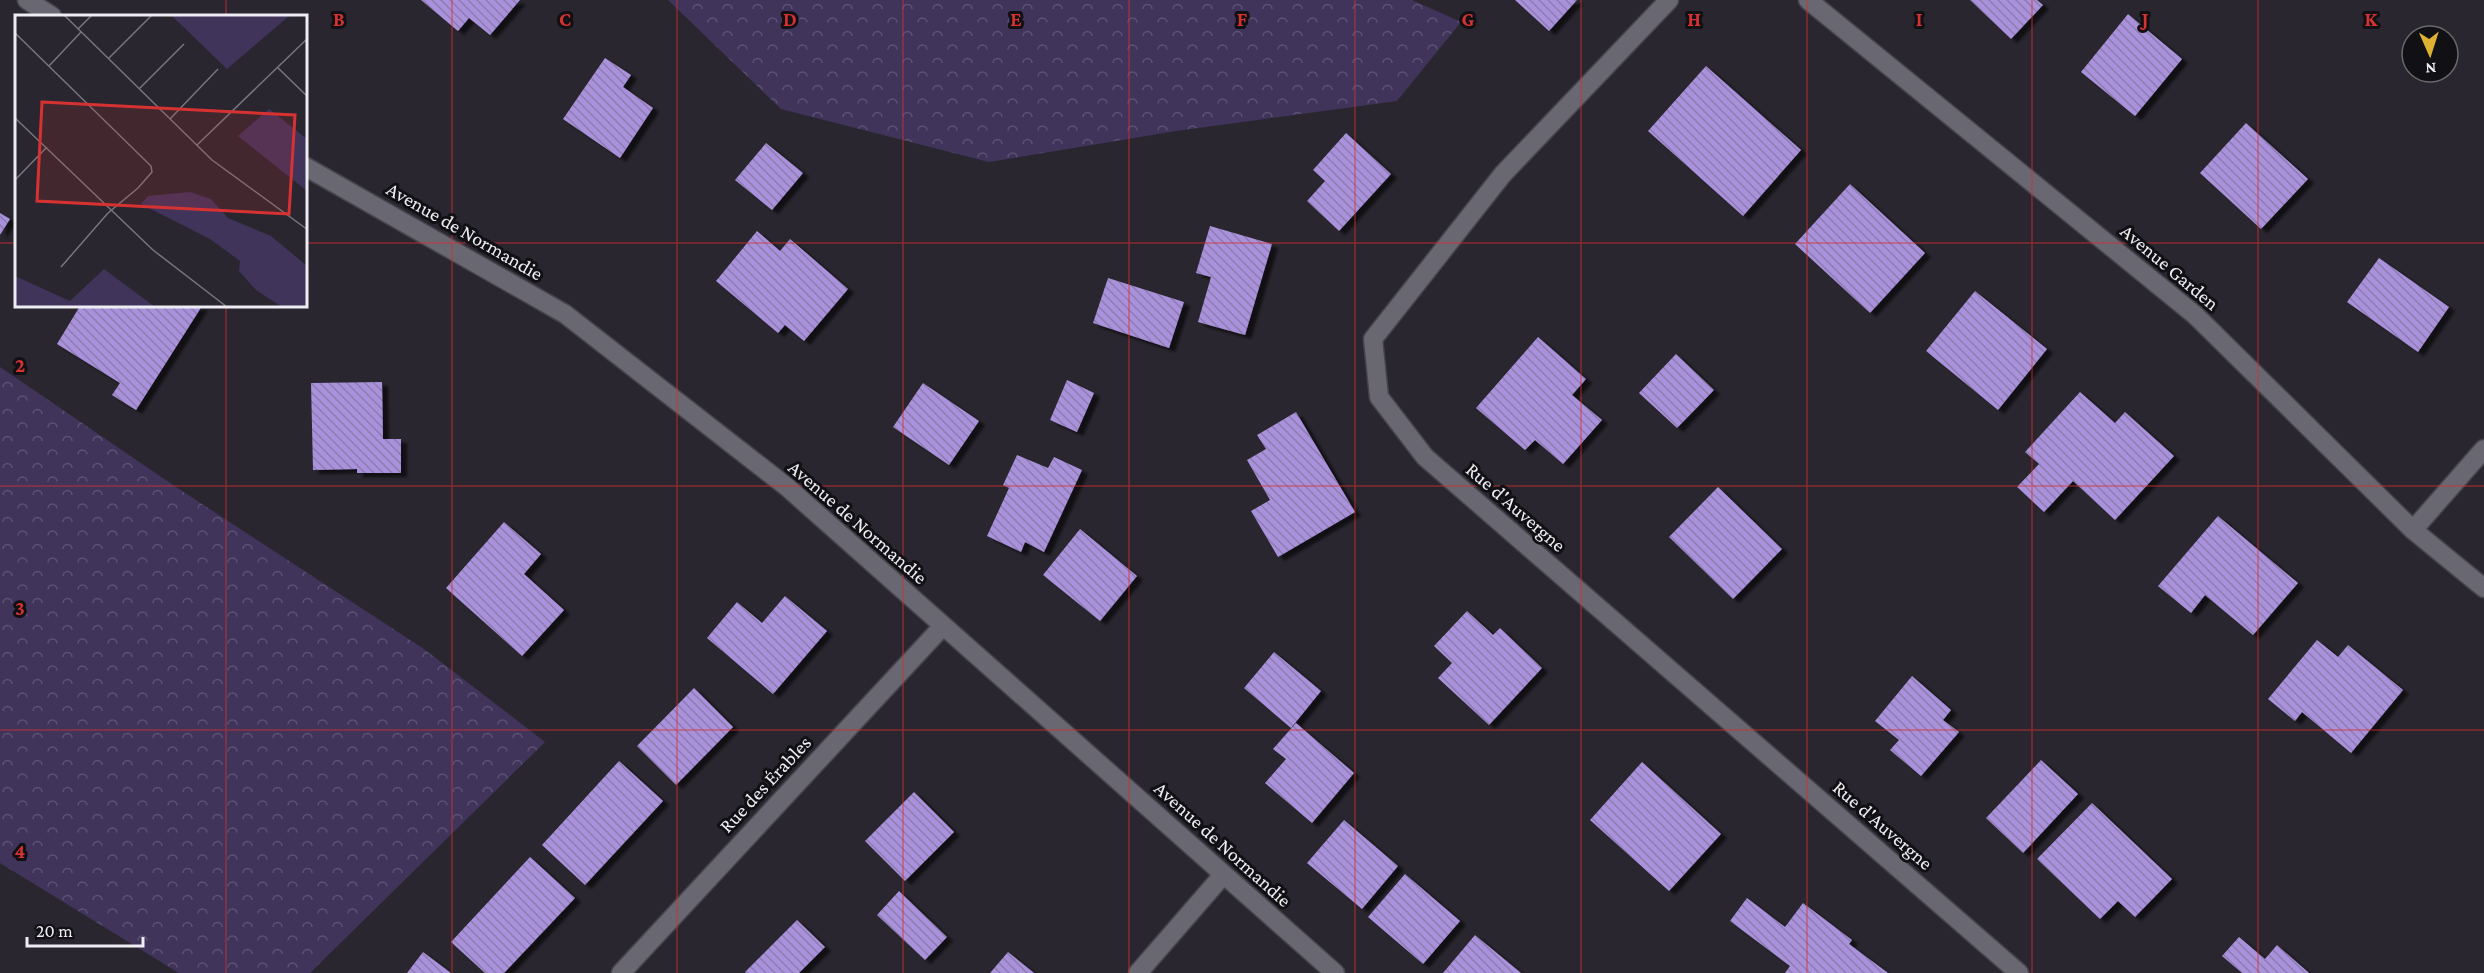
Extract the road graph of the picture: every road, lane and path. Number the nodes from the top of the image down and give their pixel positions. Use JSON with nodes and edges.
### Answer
{"nodes":[{"id":1,"x":27,"y":0,"type":"edge"},
{"id":2,"x":1669,"y":0,"type":"edge"},
{"id":3,"x":1808,"y":0,"type":"edge"},
{"id":4,"x":50,"y":15,"type":"edge"},
{"id":5,"x":308,"y":168,"type":"edge"},
{"id":6,"x":2484,"y":449,"type":"edge"},
{"id":7,"x":2413,"y":530,"type":"junction"},
{"id":8,"x":2484,"y":588,"type":"edge"},
{"id":9,"x":943,"y":626,"type":"junction"},
{"id":10,"x":1223,"y":875,"type":"junction"},
{"id":11,"x":621,"y":973,"type":"edge"},
{"id":12,"x":1138,"y":973,"type":"edge"},
{"id":13,"x":1335,"y":973,"type":"edge"},
{"id":14,"x":2019,"y":973,"type":"edge"}],
"edges":[{"from":1,"to":4,"type":"street"},
{"from":2,"to":14,"type":"street","name":"Rue d'Auvergne"},
{"from":3,"to":7,"type":"street","name":"Avenue Garden"},
{"from":5,"to":9,"type":"street","name":"Avenue de Normandie"},
{"from":6,"to":7,"type":"street"},
{"from":7,"to":8,"type":"street","name":"Avenue Garden"},
{"from":9,"to":10,"type":"street","name":"Avenue de Normandie"},
{"from":9,"to":11,"type":"street","name":"Rue des Érables"},
{"from":10,"to":12,"type":"street"},
{"from":10,"to":13,"type":"street","name":"Avenue de Normandie"}]}
